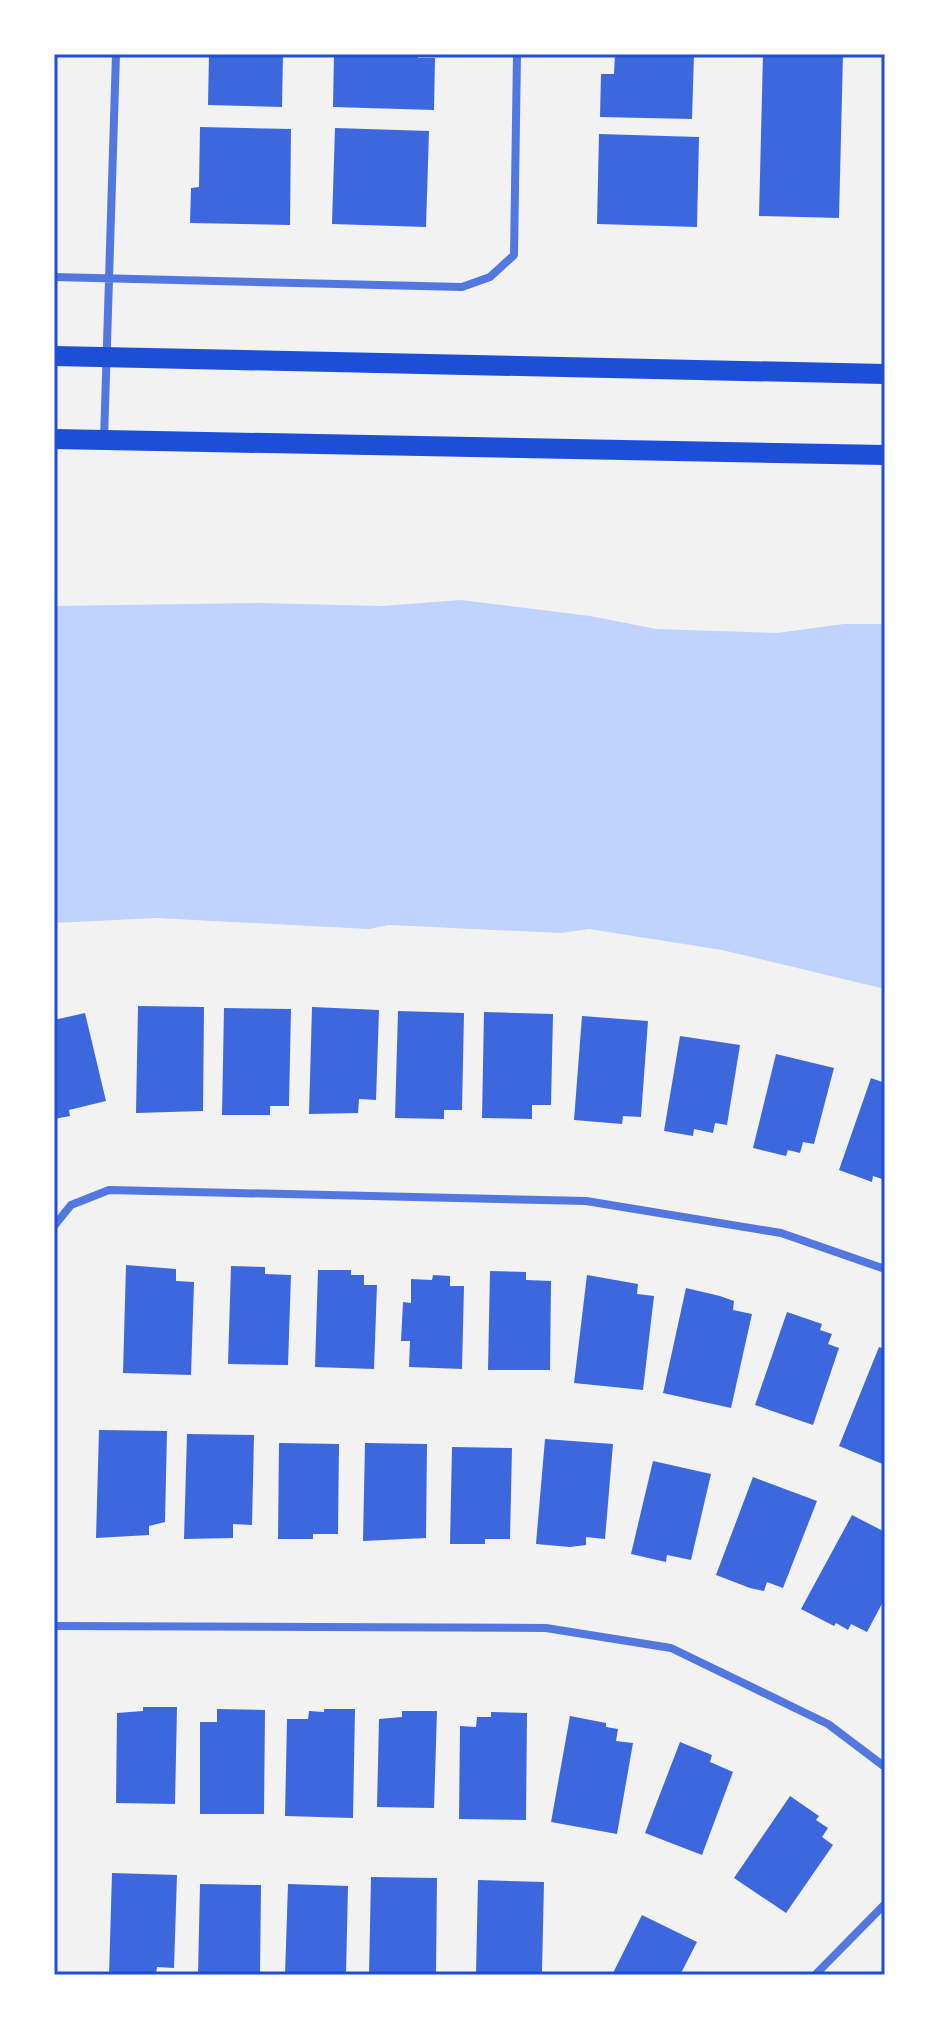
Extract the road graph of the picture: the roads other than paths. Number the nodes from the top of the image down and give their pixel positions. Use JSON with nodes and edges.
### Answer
{"nodes":[{"id":1,"x":116,"y":54,"type":"edge"},
{"id":2,"x":517,"y":54,"type":"edge"},
{"id":3,"x":54,"y":277,"type":"edge"},
{"id":4,"x":112,"y":278,"type":"junction"},
{"id":5,"x":54,"y":356,"type":"edge"},
{"id":6,"x":108,"y":357,"type":"junction"},
{"id":7,"x":885,"y":374,"type":"edge"},
{"id":8,"x":54,"y":439,"type":"edge"},
{"id":9,"x":104,"y":440,"type":"junction"},
{"id":10,"x":885,"y":455,"type":"edge"},
{"id":11,"x":54,"y":1226,"type":"edge"},
{"id":12,"x":885,"y":1269,"type":"edge"},
{"id":13,"x":54,"y":1626,"type":"edge"},
{"id":14,"x":885,"y":1767,"type":"edge"},
{"id":15,"x":885,"y":1904,"type":"edge"},
{"id":16,"x":815,"y":1975,"type":"edge"}],
"edges":[{"from":1,"to":4,"type":"street"},
{"from":2,"to":4,"type":"street"},
{"from":3,"to":4,"type":"street"},
{"from":4,"to":6,"type":"street"},
{"from":5,"to":6,"type":"main road"},
{"from":6,"to":7,"type":"main road"},
{"from":6,"to":9,"type":"street"},
{"from":8,"to":9,"type":"main road"},
{"from":9,"to":10,"type":"main road"},
{"from":11,"to":12,"type":"street"},
{"from":13,"to":14,"type":"street"},
{"from":15,"to":16,"type":"street"}]}
